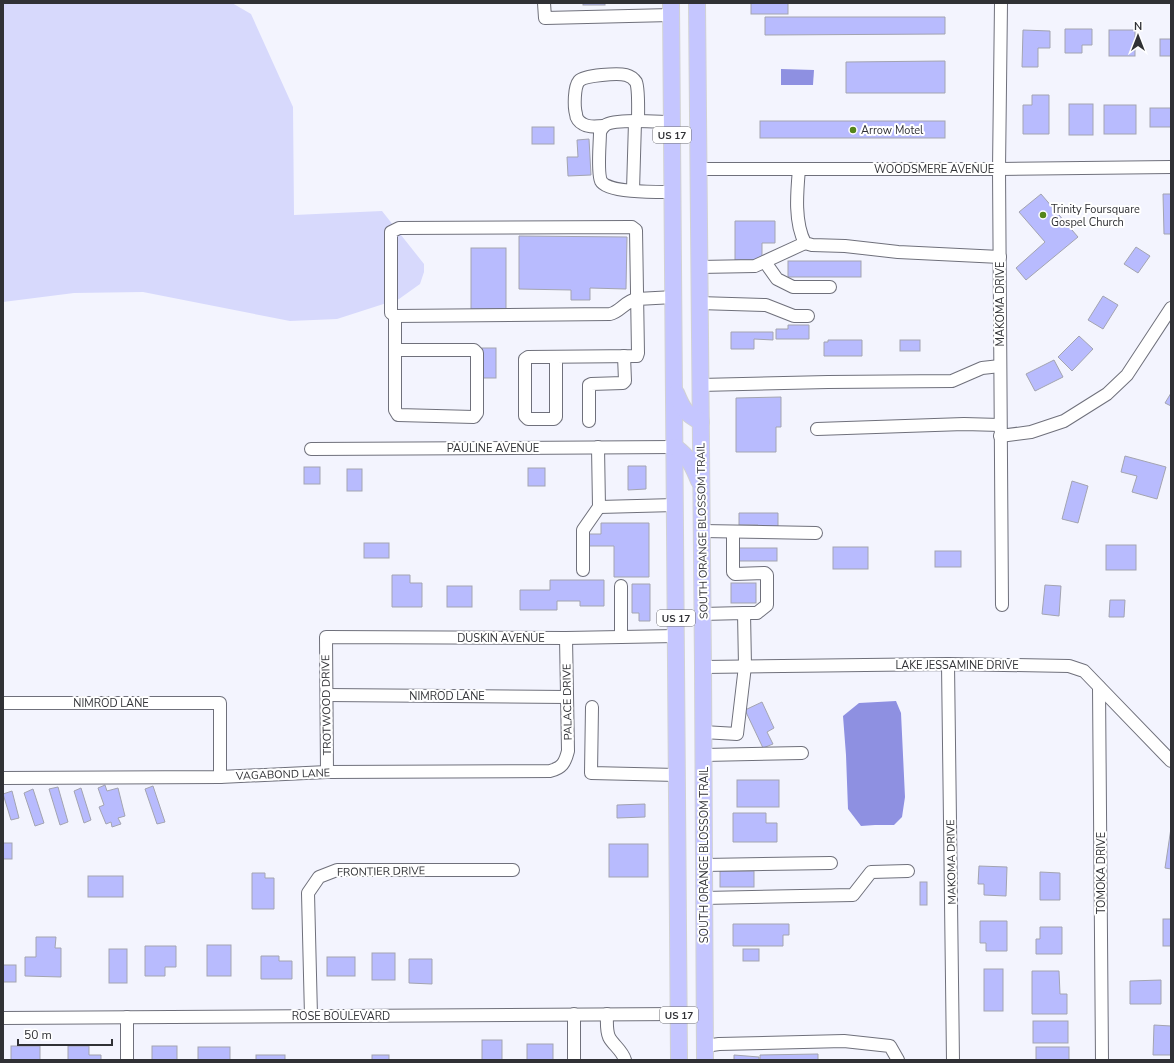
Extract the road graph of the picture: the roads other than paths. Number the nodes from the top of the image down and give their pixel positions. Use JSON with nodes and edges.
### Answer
{"nodes":[{"id":1,"x":544,"y":3,"type":"edge"},
{"id":2,"x":697,"y":3,"type":"edge"},
{"id":3,"x":1001,"y":3,"type":"edge"},
{"id":4,"x":671,"y":9,"type":"edge"},
{"id":5,"x":636,"y":122,"type":"junction"},
{"id":6,"x":672,"y":122,"type":"junction"},
{"id":7,"x":604,"y":126,"type":"junction"},
{"id":8,"x":1171,"y":167,"type":"edge"},
{"id":9,"x":698,"y":169,"type":"junction"},
{"id":10,"x":798,"y":169,"type":"junction"},
{"id":11,"x":999,"y":169,"type":"junction"},
{"id":12,"x":633,"y":190,"type":"junction"},
{"id":13,"x":673,"y":192,"type":"junction"},
{"id":14,"x":805,"y":243,"type":"junction"},
{"id":15,"x":1000,"y":257,"type":"junction"},
{"id":16,"x":764,"y":262,"type":"junction"},
{"id":17,"x":699,"y":267,"type":"junction"},
{"id":18,"x":830,"y":287,"type":"dead end"},
{"id":19,"x":674,"y":297,"type":"junction"},
{"id":20,"x":637,"y":299,"type":"junction"},
{"id":21,"x":699,"y":303,"type":"junction"},
{"id":22,"x":1171,"y":308,"type":"edge"},
{"id":23,"x":395,"y":316,"type":"junction"},
{"id":24,"x":808,"y":316,"type":"dead end"},
{"id":25,"x":395,"y":350,"type":"junction"},
{"id":26,"x":624,"y":356,"type":"junction"},
{"id":27,"x":556,"y":357,"type":"junction"},
{"id":28,"x":1000,"y":366,"type":"junction"},
{"id":29,"x":700,"y":385,"type":"junction"},
{"id":30,"x":674,"y":387,"type":"junction"},
{"id":31,"x":589,"y":421,"type":"dead end"},
{"id":32,"x":701,"y":422,"type":"junction"},
{"id":33,"x":817,"y":429,"type":"dead end"},
{"id":34,"x":1000,"y":430,"type":"junction"},
{"id":35,"x":598,"y":447,"type":"junction"},
{"id":36,"x":675,"y":447,"type":"junction"},
{"id":37,"x":311,"y":449,"type":"dead end"},
{"id":38,"x":701,"y":486,"type":"junction"},
{"id":39,"x":675,"y":505,"type":"junction"},
{"id":40,"x":599,"y":507,"type":"junction"},
{"id":41,"x":702,"y":531,"type":"junction"},
{"id":42,"x":733,"y":532,"type":"junction"},
{"id":43,"x":816,"y":533,"type":"dead end"},
{"id":44,"x":583,"y":570,"type":"dead end"},
{"id":45,"x":620,"y":586,"type":"dead end"},
{"id":46,"x":1002,"y":605,"type":"dead end"},
{"id":47,"x":744,"y":613,"type":"junction"},
{"id":48,"x":702,"y":614,"type":"junction"},
{"id":49,"x":676,"y":636,"type":"junction"},
{"id":50,"x":621,"y":637,"type":"junction"},
{"id":51,"x":326,"y":638,"type":"joint"},
{"id":52,"x":566,"y":638,"type":"junction"},
{"id":53,"x":948,"y":664,"type":"junction"},
{"id":54,"x":745,"y":666,"type":"junction"},
{"id":55,"x":703,"y":667,"type":"junction"},
{"id":56,"x":1099,"y":686,"type":"junction"},
{"id":57,"x":327,"y":696,"type":"junction"},
{"id":58,"x":567,"y":696,"type":"junction"},
{"id":59,"x":3,"y":703,"type":"edge"},
{"id":60,"x":592,"y":707,"type":"dead end"},
{"id":61,"x":703,"y":732,"type":"junction"},
{"id":62,"x":802,"y":753,"type":"dead end"},
{"id":63,"x":704,"y":754,"type":"junction"},
{"id":64,"x":1171,"y":761,"type":"edge"},
{"id":65,"x":562,"y":766,"type":"joint"},
{"id":66,"x":327,"y":772,"type":"junction"},
{"id":67,"x":678,"y":775,"type":"junction"},
{"id":68,"x":220,"y":777,"type":"junction"},
{"id":69,"x":3,"y":778,"type":"edge"},
{"id":70,"x":831,"y":864,"type":"dead end"},
{"id":71,"x":704,"y":865,"type":"junction"},
{"id":72,"x":513,"y":870,"type":"dead end"},
{"id":73,"x":908,"y":871,"type":"dead end"},
{"id":74,"x":704,"y":898,"type":"junction"},
{"id":75,"x":679,"y":970,"type":"junction"},
{"id":76,"x":705,"y":998,"type":"junction"},
{"id":77,"x":574,"y":1014,"type":"junction"},
{"id":78,"x":607,"y":1014,"type":"junction"},
{"id":79,"x":679,"y":1014,"type":"junction"},
{"id":80,"x":311,"y":1016,"type":"junction"},
{"id":81,"x":127,"y":1017,"type":"junction"},
{"id":82,"x":3,"y":1018,"type":"edge"},
{"id":83,"x":705,"y":1053,"type":"edge"},
{"id":84,"x":127,"y":1060,"type":"edge"},
{"id":85,"x":574,"y":1060,"type":"edge"},
{"id":86,"x":625,"y":1060,"type":"edge"},
{"id":87,"x":679,"y":1060,"type":"edge"},
{"id":88,"x":898,"y":1060,"type":"edge"},
{"id":89,"x":953,"y":1060,"type":"edge"},
{"id":90,"x":1102,"y":1060,"type":"edge"}],
"edges":[{"from":1,"to":4,"type":"street"},
{"from":2,"to":9,"type":"main road","name":"SOUTH ORANGE BLOSSOM TRAIL","number":"US 17"},
{"from":3,"to":11,"type":"street","name":"MAKOMA DRIVE"},
{"from":4,"to":6,"type":"main road","number":"US 17"},
{"from":5,"to":6,"type":"street"},
{"from":5,"to":7,"type":"street"},
{"from":5,"to":7,"type":"street"},
{"from":5,"to":12,"type":"street"},
{"from":6,"to":13,"type":"main road","number":"US 17"},
{"from":7,"to":12,"type":"street"},
{"from":8,"to":11,"type":"street","name":"WOODSMERE AVENUE"},
{"from":9,"to":10,"type":"street","name":"WOODSMERE AVENUE"},
{"from":9,"to":17,"type":"main road","name":"SOUTH ORANGE BLOSSOM TRAIL","number":"US 17"},
{"from":10,"to":11,"type":"street","name":"WOODSMERE AVENUE"},
{"from":10,"to":14,"type":"street"},
{"from":11,"to":15,"type":"street","name":"MAKOMA DRIVE"},
{"from":12,"to":13,"type":"street"},
{"from":13,"to":19,"type":"main road","number":"US 17"},
{"from":14,"to":15,"type":"street"},
{"from":14,"to":16,"type":"street"},
{"from":15,"to":28,"type":"street","name":"MAKOMA DRIVE"},
{"from":16,"to":17,"type":"street"},
{"from":16,"to":18,"type":"street"},
{"from":17,"to":21,"type":"main road","name":"SOUTH ORANGE BLOSSOM TRAIL","number":"US 17"},
{"from":19,"to":20,"type":"street"},
{"from":19,"to":30,"type":"main road","number":"US 17"},
{"from":20,"to":23,"type":"street"},
{"from":20,"to":23,"type":"street"},
{"from":20,"to":26,"type":"street"},
{"from":21,"to":24,"type":"street"},
{"from":21,"to":29,"type":"main road","name":"SOUTH ORANGE BLOSSOM TRAIL","number":"US 17"},
{"from":22,"to":34,"type":"street"},
{"from":23,"to":25,"type":"street"},
{"from":25,"to":25,"type":"street"},
{"from":26,"to":27,"type":"street"},
{"from":26,"to":31,"type":"street"},
{"from":27,"to":27,"type":"street"},
{"from":28,"to":29,"type":"street"},
{"from":28,"to":34,"type":"street","name":"MAKOMA DRIVE"},
{"from":29,"to":32,"type":"main road","name":"SOUTH ORANGE BLOSSOM TRAIL","number":"US 17"},
{"from":30,"to":32,"type":"main road"},
{"from":30,"to":36,"type":"main road","number":"US 17"},
{"from":32,"to":38,"type":"main road","name":"SOUTH ORANGE BLOSSOM TRAIL","number":"US 17"},
{"from":33,"to":34,"type":"street"},
{"from":34,"to":46,"type":"street","name":"MAKOMA DRIVE"},
{"from":35,"to":36,"type":"street","name":"PAULINE AVENUE"},
{"from":35,"to":37,"type":"street","name":"PAULINE AVENUE"},
{"from":35,"to":40,"type":"street"},
{"from":36,"to":38,"type":"main road"},
{"from":36,"to":39,"type":"main road","number":"US 17"},
{"from":38,"to":41,"type":"main road","name":"SOUTH ORANGE BLOSSOM TRAIL","number":"US 17"},
{"from":39,"to":40,"type":"street"},
{"from":39,"to":49,"type":"main road","number":"US 17"},
{"from":40,"to":44,"type":"street"},
{"from":41,"to":42,"type":"street"},
{"from":41,"to":48,"type":"main road","name":"SOUTH ORANGE BLOSSOM TRAIL","number":"US 17"},
{"from":42,"to":43,"type":"street"},
{"from":42,"to":47,"type":"street"},
{"from":45,"to":50,"type":"street"},
{"from":47,"to":48,"type":"street"},
{"from":47,"to":54,"type":"street"},
{"from":48,"to":55,"type":"main road","name":"SOUTH ORANGE BLOSSOM TRAIL","number":"US 17"},
{"from":49,"to":50,"type":"street","name":"DUSKIN AVENUE"},
{"from":49,"to":67,"type":"main road","number":"US 17"},
{"from":50,"to":52,"type":"street","name":"DUSKIN AVENUE"},
{"from":51,"to":52,"type":"street","name":"DUSKIN AVENUE"},
{"from":51,"to":57,"type":"street","name":"TROTWOOD DRIVE"},
{"from":52,"to":58,"type":"street","name":"PALACE DRIVE"},
{"from":53,"to":54,"type":"street","name":"LAKE JESSAMINE DRIVE"},
{"from":53,"to":56,"type":"street","name":"LAKE JESSAMINE DRIVE"},
{"from":53,"to":89,"type":"street","name":"MAKOMA DRIVE"},
{"from":54,"to":55,"type":"street","name":"LAKE JESSAMINE DRIVE"},
{"from":54,"to":61,"type":"street"},
{"from":55,"to":61,"type":"main road","name":"SOUTH ORANGE BLOSSOM TRAIL","number":"US 17"},
{"from":56,"to":64,"type":"street","name":"LAKE JESSAMINE DRIVE"},
{"from":56,"to":90,"type":"street","name":"TOMOKA DRIVE"},
{"from":57,"to":58,"type":"street","name":"NIMROD LANE"},
{"from":57,"to":66,"type":"street","name":"TROTWOOD DRIVE"},
{"from":58,"to":65,"type":"street","name":"PALACE DRIVE"},
{"from":59,"to":68,"type":"street","name":"NIMROD LANE"},
{"from":60,"to":67,"type":"street"},
{"from":61,"to":63,"type":"main road","name":"SOUTH ORANGE BLOSSOM TRAIL","number":"US 17"},
{"from":62,"to":63,"type":"street"},
{"from":63,"to":71,"type":"main road","name":"SOUTH ORANGE BLOSSOM TRAIL","number":"US 17"},
{"from":65,"to":66,"type":"street","name":"VAGABOND LANE"},
{"from":66,"to":68,"type":"street","name":"VAGABOND LANE"},
{"from":67,"to":75,"type":"main road","number":"US 17"},
{"from":68,"to":69,"type":"street","name":"VAGABOND LANE"},
{"from":70,"to":71,"type":"street"},
{"from":71,"to":74,"type":"main road","name":"SOUTH ORANGE BLOSSOM TRAIL","number":"US 17"},
{"from":72,"to":80,"type":"street","name":"FRONTIER DRIVE"},
{"from":73,"to":74,"type":"street"},
{"from":74,"to":76,"type":"main road","name":"SOUTH ORANGE BLOSSOM TRAIL","number":"US 17"},
{"from":75,"to":76,"type":"main road"},
{"from":75,"to":79,"type":"main road","number":"US 17"},
{"from":76,"to":83,"type":"main road","name":"SOUTH ORANGE BLOSSOM TRAIL","number":"US 17"},
{"from":77,"to":78,"type":"street","name":"ROSE BOULEVARD"},
{"from":77,"to":80,"type":"street","name":"ROSE BOULEVARD"},
{"from":77,"to":85,"type":"street"},
{"from":78,"to":79,"type":"street","name":"ROSE BOULEVARD"},
{"from":78,"to":86,"type":"street"},
{"from":79,"to":87,"type":"main road","number":"US 17"},
{"from":80,"to":81,"type":"street","name":"ROSE BOULEVARD"},
{"from":81,"to":82,"type":"street","name":"ROSE BOULEVARD"},
{"from":81,"to":84,"type":"street"},
{"from":83,"to":88,"type":"street"}]}
